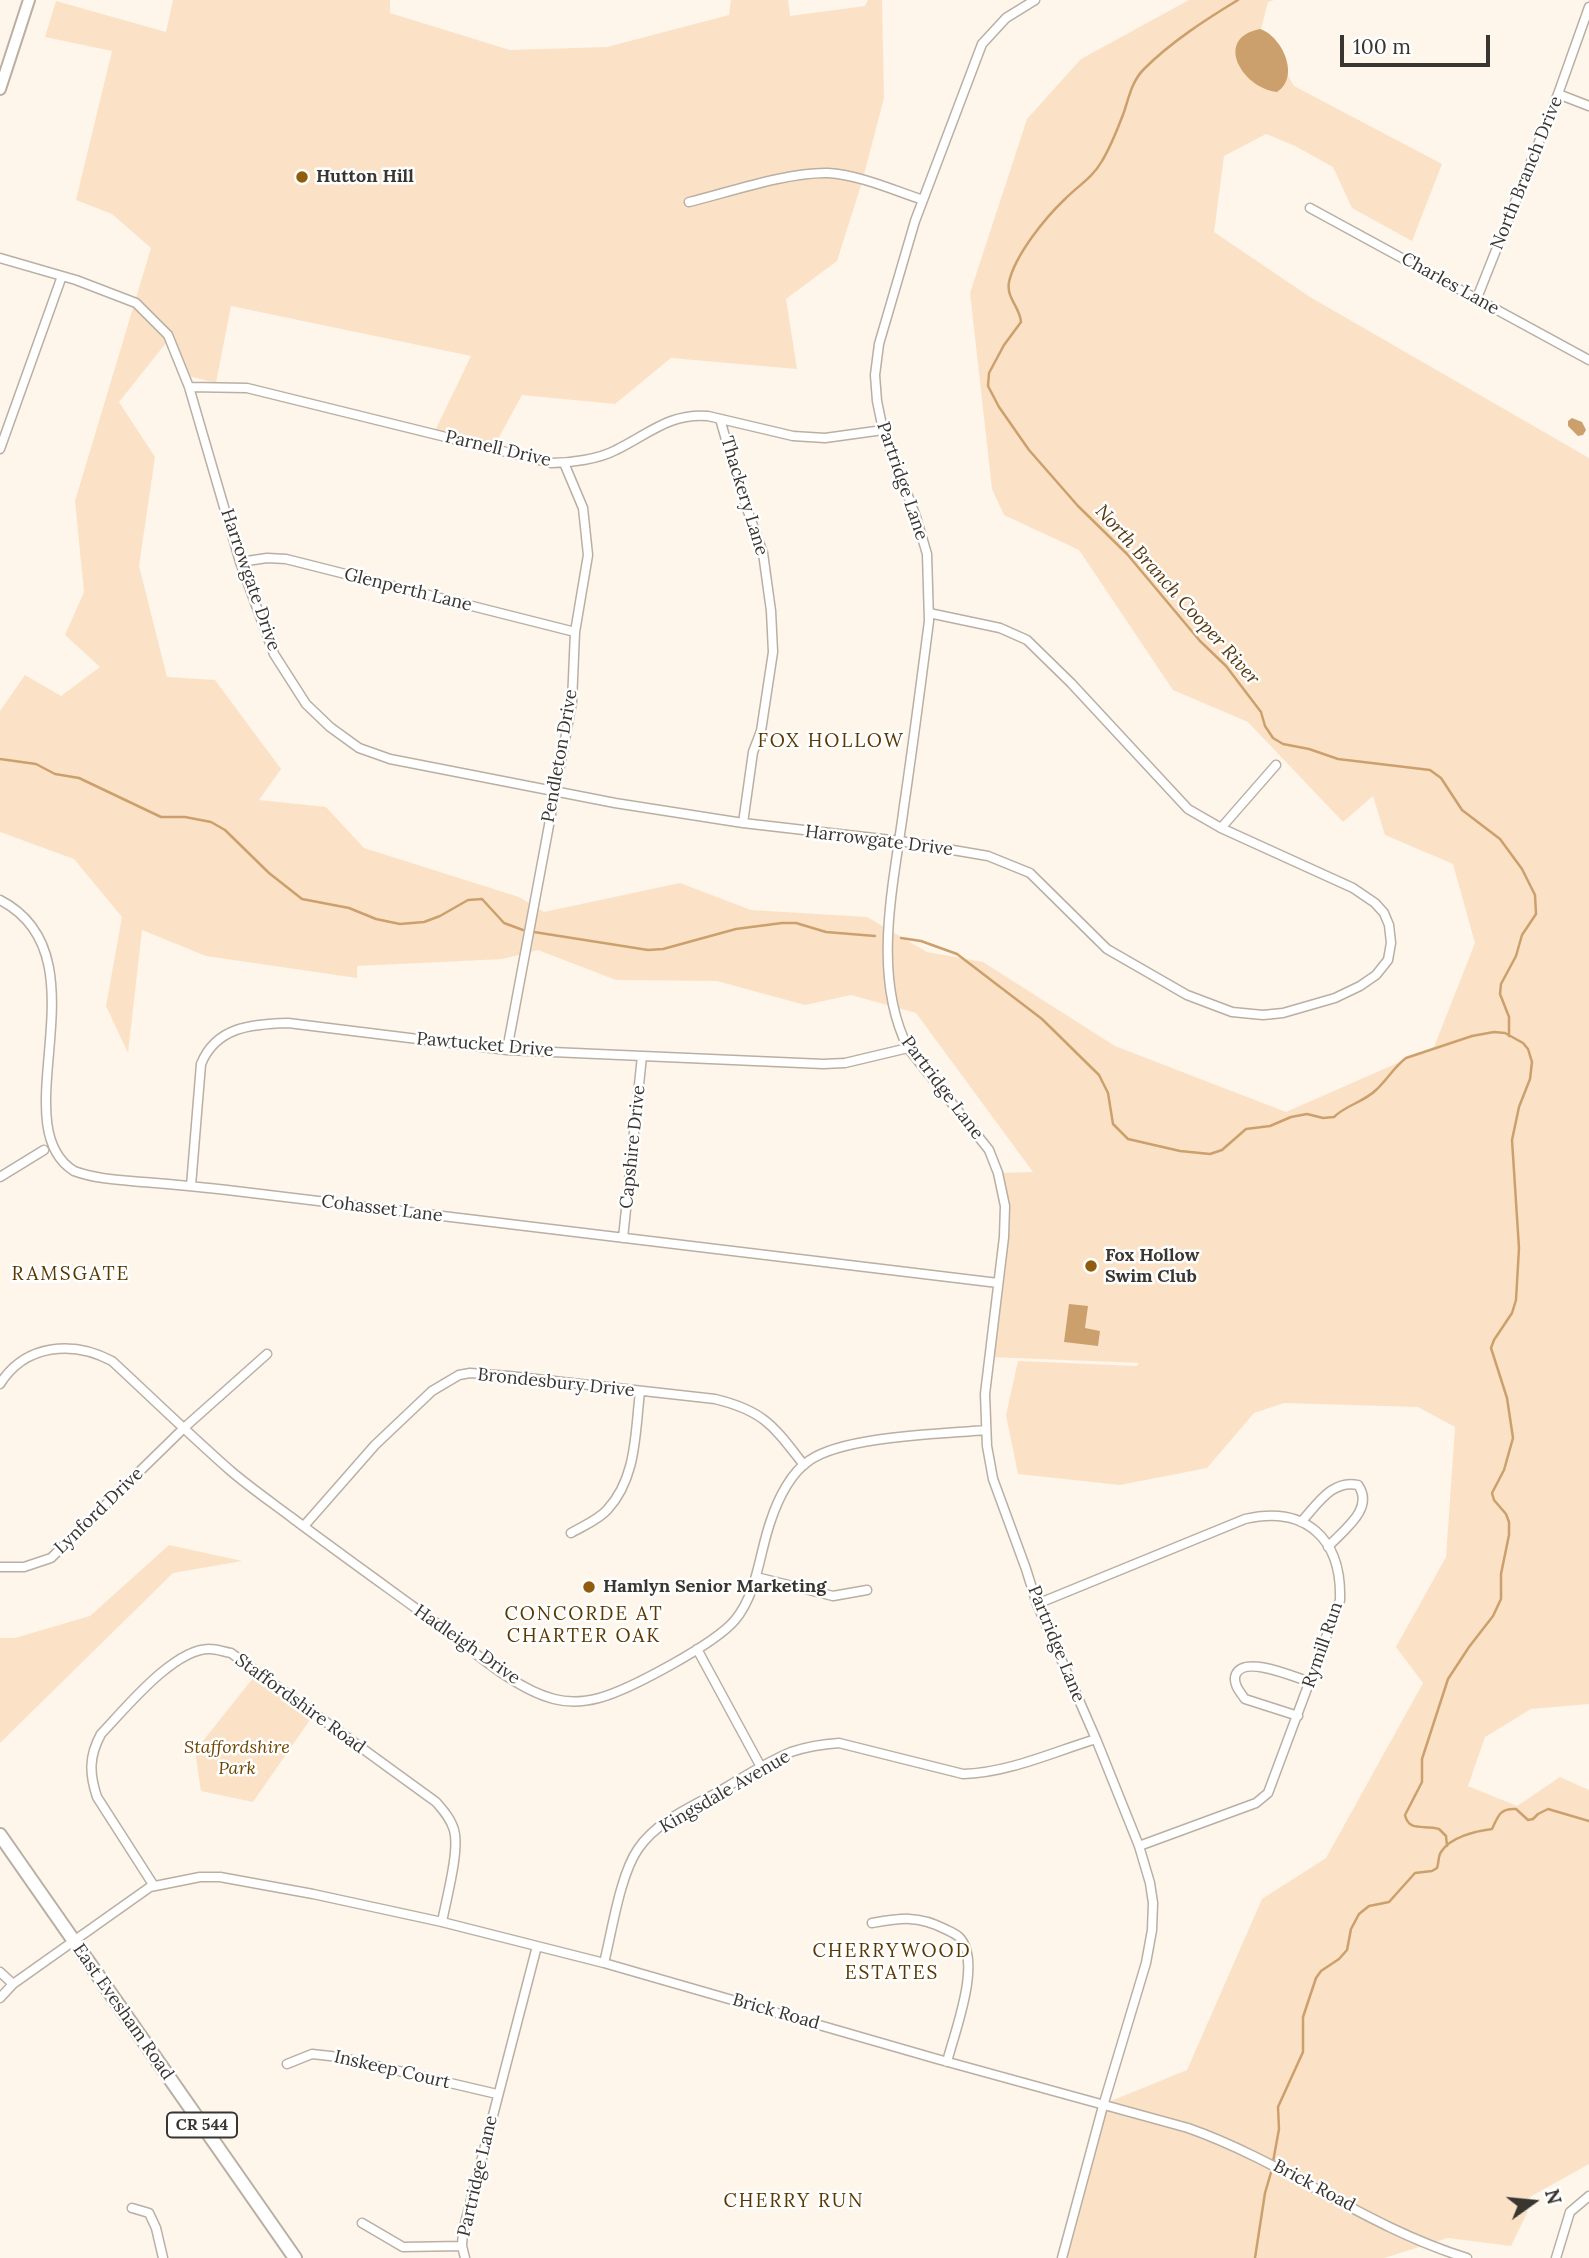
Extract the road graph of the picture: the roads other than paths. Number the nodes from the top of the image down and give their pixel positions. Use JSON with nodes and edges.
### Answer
{"nodes":[{"id":1,"x":29,"y":0,"type":"edge"},
{"id":2,"x":1035,"y":0,"type":"edge"},
{"id":3,"x":1589,"y":7,"type":"edge"},
{"id":4,"x":0,"y":89,"type":"edge"},
{"id":5,"x":1558,"y":94,"type":"junction"},
{"id":6,"x":1589,"y":106,"type":"edge"},
{"id":7,"x":923,"y":200,"type":"junction"},
{"id":8,"x":689,"y":202,"type":"dead end"},
{"id":9,"x":1310,"y":208,"type":"dead end"},
{"id":10,"x":0,"y":258,"type":"edge"},
{"id":11,"x":62,"y":276,"type":"junction"},
{"id":12,"x":1477,"y":298,"type":"junction"},
{"id":13,"x":1589,"y":359,"type":"edge"},
{"id":14,"x":189,"y":387,"type":"junction"},
{"id":15,"x":720,"y":419,"type":"junction"},
{"id":16,"x":883,"y":430,"type":"junction"},
{"id":17,"x":0,"y":449,"type":"edge"},
{"id":18,"x":564,"y":463,"type":"junction"},
{"id":19,"x":240,"y":562,"type":"junction"},
{"id":20,"x":929,"y":613,"type":"junction"},
{"id":21,"x":575,"y":632,"type":"junction"},
{"id":22,"x":1276,"y":765,"type":"dead end"},
{"id":23,"x":556,"y":791,"type":"junction"},
{"id":24,"x":743,"y":823,"type":"junction"},
{"id":25,"x":1221,"y":828,"type":"junction"},
{"id":26,"x":900,"y":841,"type":"junction"},
{"id":27,"x":0,"y":900,"type":"edge"},
{"id":28,"x":40,"y":995,"type":"dead end"},
{"id":29,"x":908,"y":1048,"type":"junction"},
{"id":30,"x":507,"y":1050,"type":"junction"},
{"id":31,"x":642,"y":1056,"type":"junction"},
{"id":32,"x":37,"y":1140,"type":"dead end"},
{"id":33,"x":44,"y":1150,"type":"junction"},
{"id":34,"x":0,"y":1177,"type":"edge"},
{"id":35,"x":191,"y":1186,"type":"junction"},
{"id":36,"x":623,"y":1238,"type":"junction"},
{"id":37,"x":998,"y":1283,"type":"junction"},
{"id":38,"x":267,"y":1354,"type":"dead end"},
{"id":39,"x":0,"y":1384,"type":"edge"},
{"id":40,"x":640,"y":1392,"type":"junction"},
{"id":41,"x":185,"y":1427,"type":"junction"},
{"id":42,"x":986,"y":1430,"type":"junction"},
{"id":43,"x":804,"y":1465,"type":"junction"},
{"id":44,"x":1301,"y":1522,"type":"junction"},
{"id":45,"x":304,"y":1527,"type":"junction"},
{"id":46,"x":571,"y":1533,"type":"dead end"},
{"id":47,"x":1328,"y":1547,"type":"junction"},
{"id":48,"x":0,"y":1567,"type":"edge"},
{"id":49,"x":757,"y":1577,"type":"junction"},
{"id":50,"x":867,"y":1590,"type":"dead end"},
{"id":51,"x":1037,"y":1604,"type":"junction"},
{"id":52,"x":697,"y":1649,"type":"junction"},
{"id":53,"x":1310,"y":1682,"type":"junction"},
{"id":54,"x":1298,"y":1716,"type":"junction"},
{"id":55,"x":1096,"y":1739,"type":"junction"},
{"id":56,"x":761,"y":1767,"type":"junction"},
{"id":57,"x":0,"y":1835,"type":"edge"},
{"id":58,"x":1139,"y":1846,"type":"junction"},
{"id":59,"x":153,"y":1886,"type":"junction"},
{"id":60,"x":442,"y":1922,"type":"junction"},
{"id":61,"x":872,"y":1923,"type":"dead end"},
{"id":62,"x":75,"y":1942,"type":"junction"},
{"id":63,"x":537,"y":1946,"type":"junction"},
{"id":64,"x":604,"y":1963,"type":"junction"},
{"id":65,"x":0,"y":1972,"type":"edge"},
{"id":66,"x":13,"y":1984,"type":"junction"},
{"id":67,"x":0,"y":1998,"type":"edge"},
{"id":68,"x":947,"y":2062,"type":"junction"},
{"id":69,"x":287,"y":2064,"type":"dead end"},
{"id":70,"x":498,"y":2094,"type":"junction"},
{"id":71,"x":1102,"y":2106,"type":"junction"},
{"id":72,"x":1589,"y":2196,"type":"edge"},
{"id":73,"x":132,"y":2208,"type":"dead end"},
{"id":74,"x":362,"y":2223,"type":"dead end"},
{"id":75,"x":462,"y":2246,"type":"junction"},
{"id":76,"x":163,"y":2258,"type":"edge"},
{"id":77,"x":295,"y":2258,"type":"edge"},
{"id":78,"x":464,"y":2258,"type":"edge"},
{"id":79,"x":1062,"y":2258,"type":"edge"},
{"id":80,"x":1467,"y":2258,"type":"edge"},
{"id":81,"x":1556,"y":2258,"type":"edge"}],
"edges":[{"from":1,"to":4,"type":"street"},
{"from":2,"to":7,"type":"street","name":"Partridge Lane"},
{"from":3,"to":5,"type":"street","name":"North Branch Drive"},
{"from":5,"to":6,"type":"street"},
{"from":5,"to":12,"type":"street","name":"North Branch Drive"},
{"from":7,"to":8,"type":"street"},
{"from":7,"to":16,"type":"street","name":"Partridge Lane"},
{"from":9,"to":12,"type":"street","name":"Charles Lane"},
{"from":10,"to":11,"type":"street","name":"Harrowgate Drive"},
{"from":11,"to":14,"type":"street","name":"Harrowgate Drive"},
{"from":11,"to":17,"type":"street"},
{"from":12,"to":13,"type":"street","name":"Charles Lane"},
{"from":14,"to":18,"type":"street","name":"Parnell Drive"},
{"from":14,"to":19,"type":"street","name":"Harrowgate Drive"},
{"from":15,"to":16,"type":"street","name":"Parnell Drive"},
{"from":15,"to":18,"type":"street","name":"Parnell Drive"},
{"from":15,"to":24,"type":"street","name":"Thackery Lane"},
{"from":16,"to":20,"type":"street","name":"Partridge Lane"},
{"from":18,"to":21,"type":"street","name":"Pendleton Drive"},
{"from":19,"to":21,"type":"street","name":"Glenperth Lane"},
{"from":19,"to":23,"type":"street","name":"Harrowgate Drive"},
{"from":20,"to":25,"type":"street","name":"Harrowgate Drive"},
{"from":20,"to":26,"type":"street","name":"Partridge Lane"},
{"from":21,"to":23,"type":"street","name":"Pendleton Drive"},
{"from":22,"to":25,"type":"street"},
{"from":23,"to":24,"type":"street","name":"Harrowgate Drive"},
{"from":23,"to":30,"type":"street","name":"Pendleton Drive"},
{"from":24,"to":26,"type":"street","name":"Harrowgate Drive"},
{"from":25,"to":26,"type":"street","name":"Harrowgate Drive"},
{"from":26,"to":29,"type":"street","name":"Partridge Lane"},
{"from":27,"to":28,"type":"street"},
{"from":29,"to":31,"type":"street","name":"Pawtucket Drive"},
{"from":29,"to":37,"type":"street","name":"Partridge Lane"},
{"from":30,"to":31,"type":"street","name":"Pawtucket Drive"},
{"from":30,"to":35,"type":"street","name":"Pawtucket Drive"},
{"from":31,"to":36,"type":"street","name":"Capshire Drive"},
{"from":32,"to":33,"type":"street","name":"Cohasset Lane"},
{"from":33,"to":34,"type":"street"},
{"from":33,"to":35,"type":"street","name":"Cohasset Lane"},
{"from":35,"to":36,"type":"street","name":"Cohasset Lane"},
{"from":36,"to":37,"type":"street","name":"Cohasset Lane"},
{"from":37,"to":42,"type":"street","name":"Partridge Lane"},
{"from":38,"to":41,"type":"street","name":"Lynford Drive"},
{"from":39,"to":41,"type":"street","name":"Hadleigh Drive"},
{"from":40,"to":43,"type":"street","name":"Brondesbury Drive"},
{"from":40,"to":45,"type":"street","name":"Brondesbury Drive"},
{"from":40,"to":46,"type":"street"},
{"from":41,"to":45,"type":"street","name":"Hadleigh Drive"},
{"from":41,"to":48,"type":"street","name":"Lynford Drive"},
{"from":42,"to":43,"type":"street","name":"Hadleigh Drive"},
{"from":42,"to":51,"type":"street","name":"Partridge Lane"},
{"from":43,"to":49,"type":"street","name":"Hadleigh Drive"},
{"from":44,"to":47,"type":"street","name":"Rymill Run"},
{"from":44,"to":47,"type":"street"},
{"from":44,"to":51,"type":"street"},
{"from":45,"to":52,"type":"street","name":"Hadleigh Drive"},
{"from":47,"to":53,"type":"street","name":"Rymill Run"},
{"from":49,"to":50,"type":"street"},
{"from":49,"to":52,"type":"street","name":"Hadleigh Drive"},
{"from":51,"to":55,"type":"street","name":"Partridge Lane"},
{"from":52,"to":56,"type":"street"},
{"from":53,"to":54,"type":"street","name":"Rymill Run"},
{"from":53,"to":54,"type":"street"},
{"from":54,"to":58,"type":"street","name":"Rymill Run"},
{"from":55,"to":56,"type":"street","name":"Kingsdale Avenue"},
{"from":55,"to":58,"type":"street","name":"Partridge Lane"},
{"from":56,"to":64,"type":"street","name":"Kingsdale Avenue"},
{"from":57,"to":62,"type":"main road","name":"East Evesham Road","number":"CR 544"},
{"from":58,"to":71,"type":"street","name":"Partridge Lane"},
{"from":59,"to":60,"type":"street","name":"Brick Road"},
{"from":59,"to":60,"type":"street","name":"Staffordshire Road"},
{"from":59,"to":62,"type":"street","name":"Brick Road"},
{"from":60,"to":63,"type":"street","name":"Brick Road"},
{"from":61,"to":68,"type":"street"},
{"from":62,"to":66,"type":"street","name":"Brick Road"},
{"from":62,"to":77,"type":"main road","name":"East Evesham Road","number":"CR 544"},
{"from":63,"to":64,"type":"street","name":"Brick Road"},
{"from":63,"to":70,"type":"street","name":"Partridge Lane"},
{"from":64,"to":68,"type":"street","name":"Brick Road"},
{"from":65,"to":66,"type":"street"},
{"from":66,"to":67,"type":"street","name":"Brick Road"},
{"from":68,"to":71,"type":"street","name":"Brick Road"},
{"from":69,"to":70,"type":"street","name":"Inskeep Court"},
{"from":70,"to":75,"type":"street","name":"Partridge Lane"},
{"from":71,"to":79,"type":"street","name":"Partridge Lane"},
{"from":71,"to":80,"type":"street","name":"Brick Road"},
{"from":72,"to":81,"type":"street"},
{"from":73,"to":76,"type":"street"},
{"from":74,"to":75,"type":"street"},
{"from":75,"to":78,"type":"street","name":"Partridge Lane"}]}
